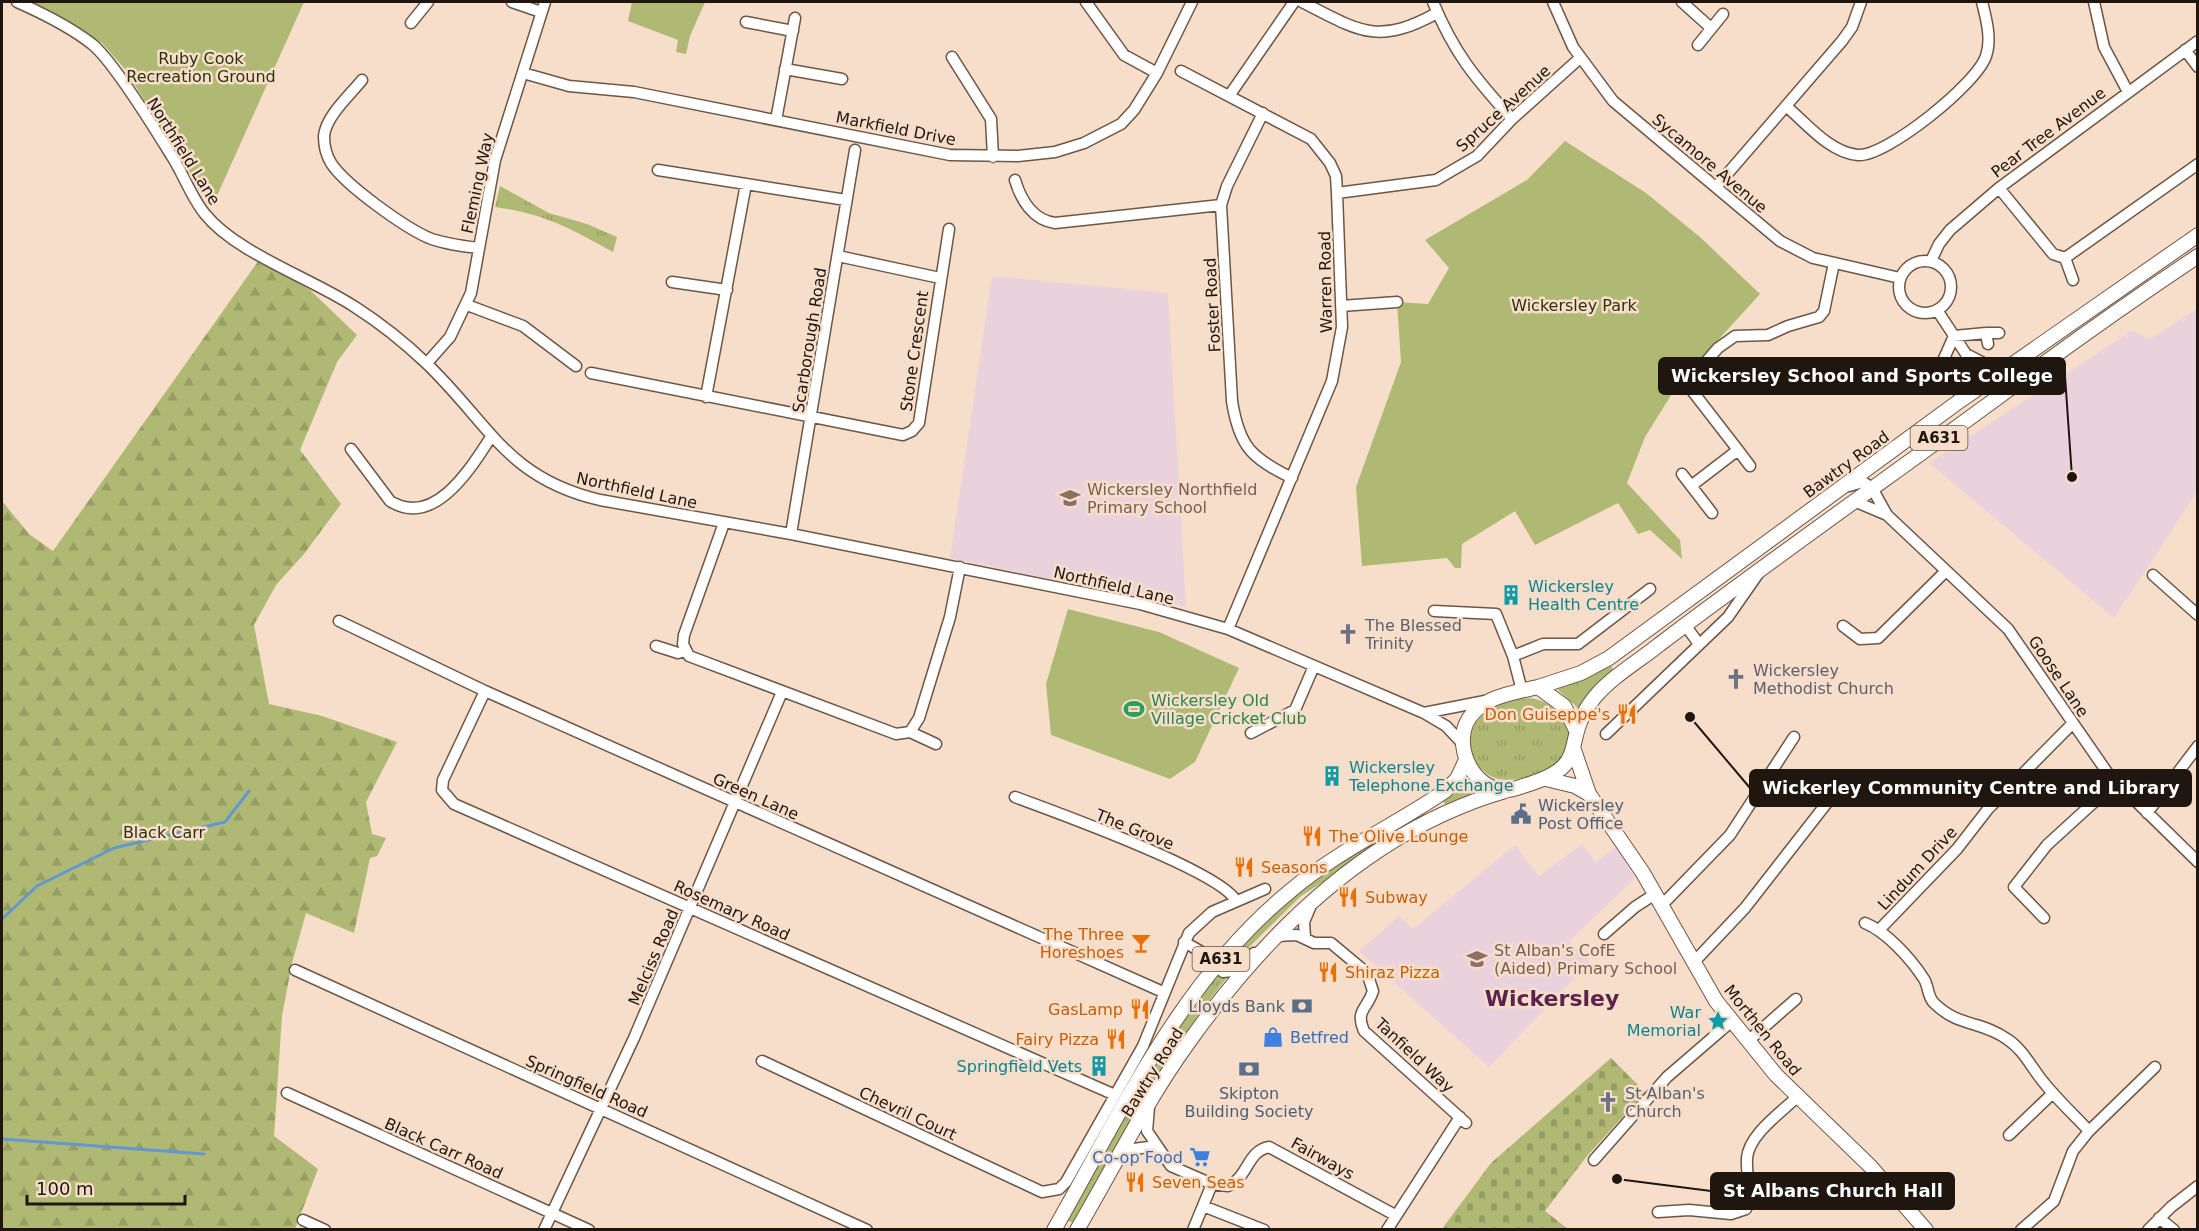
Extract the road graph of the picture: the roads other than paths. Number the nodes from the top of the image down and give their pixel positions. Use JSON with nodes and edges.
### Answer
{"nodes":[{"id":1,"x":17,"y":2,"type":"edge"},
{"id":2,"x":428,"y":2,"type":"edge"},
{"id":3,"x":512,"y":2,"type":"edge"},
{"id":4,"x":1086,"y":2,"type":"edge"},
{"id":5,"x":1192,"y":2,"type":"edge"},
{"id":6,"x":1294,"y":2,"type":"edge"},
{"id":7,"x":1302,"y":2,"type":"edge"},
{"id":8,"x":1432,"y":2,"type":"edge"},
{"id":9,"x":1553,"y":2,"type":"edge"},
{"id":10,"x":1682,"y":2,"type":"edge"},
{"id":11,"x":1861,"y":2,"type":"edge"},
{"id":12,"x":1982,"y":2,"type":"edge"},
{"id":13,"x":2094,"y":2,"type":"edge"},
{"id":14,"x":543,"y":7,"type":"edge"},
{"id":15,"x":1437,"y":13,"type":"junction"},
{"id":16,"x":1723,"y":14,"type":"dead end"},
{"id":17,"x":795,"y":18,"type":"dead end"},
{"id":18,"x":746,"y":22,"type":"dead end"},
{"id":19,"x":411,"y":23,"type":"dead end"},
{"id":20,"x":1711,"y":28,"type":"junction"},
{"id":21,"x":793,"y":31,"type":"junction"},
{"id":22,"x":2198,"y":41,"type":"edge"},
{"id":23,"x":1698,"y":45,"type":"dead end"},
{"id":24,"x":2185,"y":50,"type":"junction"},
{"id":25,"x":952,"y":57,"type":"dead end"},
{"id":26,"x":1580,"y":58,"type":"junction"},
{"id":27,"x":2198,"y":67,"type":"edge"},
{"id":28,"x":785,"y":69,"type":"junction"},
{"id":29,"x":1181,"y":71,"type":"dead end"},
{"id":30,"x":523,"y":73,"type":"junction"},
{"id":31,"x":1157,"y":73,"type":"junction"},
{"id":32,"x":842,"y":79,"type":"dead end"},
{"id":33,"x":362,"y":80,"type":"dead end"},
{"id":34,"x":2128,"y":92,"type":"junction"},
{"id":35,"x":1229,"y":96,"type":"junction"},
{"id":36,"x":1786,"y":106,"type":"junction"},
{"id":37,"x":1263,"y":113,"type":"junction"},
{"id":38,"x":1512,"y":118,"type":"junction"},
{"id":39,"x":776,"y":120,"type":"junction"},
{"id":40,"x":855,"y":150,"type":"dead end"},
{"id":41,"x":993,"y":157,"type":"junction"},
{"id":42,"x":2198,"y":164,"type":"edge"},
{"id":43,"x":658,"y":170,"type":"dead end"},
{"id":44,"x":1015,"y":180,"type":"dead end"},
{"id":45,"x":746,"y":184,"type":"junction"},
{"id":46,"x":1716,"y":187,"type":"junction"},
{"id":47,"x":1999,"y":188,"type":"junction"},
{"id":48,"x":1338,"y":193,"type":"junction"},
{"id":49,"x":846,"y":200,"type":"junction"},
{"id":50,"x":1221,"y":205,"type":"junction"},
{"id":51,"x":949,"y":229,"type":"dead end"},
{"id":52,"x":2198,"y":235,"type":"edge"},
{"id":53,"x":479,"y":248,"type":"junction"},
{"id":54,"x":838,"y":256,"type":"junction"},
{"id":55,"x":2198,"y":256,"type":"edge"},
{"id":56,"x":2065,"y":258,"type":"junction"},
{"id":57,"x":1931,"y":261,"type":"junction"},
{"id":58,"x":1834,"y":263,"type":"junction"},
{"id":59,"x":940,"y":278,"type":"junction"},
{"id":60,"x":1900,"y":278,"type":"junction"},
{"id":61,"x":2073,"y":280,"type":"dead end"},
{"id":62,"x":672,"y":282,"type":"dead end"},
{"id":63,"x":727,"y":290,"type":"junction"},
{"id":64,"x":1397,"y":302,"type":"dead end"},
{"id":65,"x":467,"y":304,"type":"junction"},
{"id":66,"x":1341,"y":306,"type":"junction"},
{"id":67,"x":1937,"y":310,"type":"junction"},
{"id":68,"x":1999,"y":333,"type":"dead end"},
{"id":69,"x":1954,"y":336,"type":"junction"},
{"id":70,"x":1966,"y":354,"type":"junction"},
{"id":71,"x":427,"y":363,"type":"junction"},
{"id":72,"x":2012,"y":365,"type":"junction"},
{"id":73,"x":576,"y":366,"type":"dead end"},
{"id":74,"x":591,"y":373,"type":"dead end"},
{"id":75,"x":1937,"y":375,"type":"dead end"},
{"id":76,"x":706,"y":397,"type":"junction"},
{"id":77,"x":1954,"y":405,"type":"junction"},
{"id":78,"x":811,"y":418,"type":"junction"},
{"id":79,"x":491,"y":437,"type":"junction"},
{"id":80,"x":351,"y":449,"type":"dead end"},
{"id":81,"x":1738,"y":450,"type":"junction"},
{"id":82,"x":1750,"y":466,"type":"dead end"},
{"id":83,"x":1682,"y":474,"type":"dead end"},
{"id":84,"x":1292,"y":478,"type":"junction"},
{"id":85,"x":1691,"y":486,"type":"junction"},
{"id":86,"x":1872,"y":488,"type":"junction"},
{"id":87,"x":1837,"y":491,"type":"junction"},
{"id":88,"x":1854,"y":501,"type":"junction"},
{"id":89,"x":1712,"y":513,"type":"dead end"},
{"id":90,"x":1887,"y":515,"type":"junction"},
{"id":91,"x":724,"y":523,"type":"junction"},
{"id":92,"x":791,"y":534,"type":"junction"},
{"id":93,"x":1765,"y":565,"type":"junction"},
{"id":94,"x":960,"y":567,"type":"junction"},
{"id":95,"x":1946,"y":571,"type":"junction"},
{"id":96,"x":2153,"y":575,"type":"dead end"},
{"id":97,"x":1650,"y":589,"type":"dead end"},
{"id":98,"x":1434,"y":611,"type":"dead end"},
{"id":99,"x":2198,"y":615,"type":"edge"},
{"id":100,"x":339,"y":621,"type":"dead end"},
{"id":101,"x":1685,"y":625,"type":"junction"},
{"id":102,"x":1843,"y":626,"type":"dead end"},
{"id":103,"x":1228,"y":629,"type":"junction"},
{"id":104,"x":1700,"y":644,"type":"junction"},
{"id":105,"x":656,"y":646,"type":"dead end"},
{"id":106,"x":685,"y":651,"type":"junction"},
{"id":107,"x":1513,"y":656,"type":"junction"},
{"id":108,"x":1314,"y":666,"type":"junction"},
{"id":109,"x":1538,"y":687,"type":"junction"},
{"id":110,"x":485,"y":691,"type":"junction"},
{"id":111,"x":1522,"y":691,"type":"junction"},
{"id":112,"x":782,"y":692,"type":"junction"},
{"id":113,"x":1491,"y":700,"type":"junction"},
{"id":114,"x":1424,"y":713,"type":"junction"},
{"id":115,"x":2073,"y":723,"type":"junction"},
{"id":116,"x":1575,"y":728,"type":"junction"},
{"id":117,"x":910,"y":732,"type":"junction"},
{"id":118,"x":1251,"y":733,"type":"dead end"},
{"id":119,"x":1606,"y":734,"type":"dead end"},
{"id":120,"x":1794,"y":737,"type":"dead end"},
{"id":121,"x":936,"y":744,"type":"dead end"},
{"id":122,"x":1463,"y":744,"type":"junction"},
{"id":123,"x":2198,"y":746,"type":"edge"},
{"id":124,"x":1574,"y":750,"type":"junction"},
{"id":125,"x":1466,"y":760,"type":"junction"},
{"id":126,"x":1546,"y":779,"type":"junction"},
{"id":127,"x":2116,"y":782,"type":"junction"},
{"id":128,"x":1837,"y":790,"type":"dead end"},
{"id":129,"x":1505,"y":791,"type":"junction"},
{"id":130,"x":1589,"y":794,"type":"junction"},
{"id":131,"x":1015,"y":797,"type":"dead end"},
{"id":132,"x":736,"y":804,"type":"junction"},
{"id":133,"x":2147,"y":813,"type":"junction"},
{"id":134,"x":2198,"y":862,"type":"edge"},
{"id":135,"x":1265,"y":889,"type":"dead end"},
{"id":136,"x":1236,"y":900,"type":"junction"},
{"id":137,"x":1658,"y":900,"type":"junction"},
{"id":138,"x":1312,"y":902,"type":"junction"},
{"id":139,"x":690,"y":908,"type":"junction"},
{"id":140,"x":2044,"y":918,"type":"dead end"},
{"id":141,"x":1865,"y":924,"type":"dead end"},
{"id":142,"x":1880,"y":929,"type":"junction"},
{"id":143,"x":1604,"y":934,"type":"dead end"},
{"id":144,"x":1305,"y":937,"type":"junction"},
{"id":145,"x":1271,"y":939,"type":"junction"},
{"id":146,"x":1184,"y":942,"type":"junction"},
{"id":147,"x":1229,"y":950,"type":"junction"},
{"id":148,"x":1200,"y":951,"type":"junction"},
{"id":149,"x":1694,"y":962,"type":"junction"},
{"id":150,"x":1215,"y":966,"type":"junction"},
{"id":151,"x":295,"y":970,"type":"dead end"},
{"id":152,"x":1163,"y":992,"type":"junction"},
{"id":153,"x":1796,"y":999,"type":"dead end"},
{"id":154,"x":1731,"y":1021,"type":"junction"},
{"id":155,"x":1748,"y":1041,"type":"junction"},
{"id":156,"x":762,"y":1061,"type":"dead end"},
{"id":157,"x":2155,"y":1067,"type":"dead end"},
{"id":158,"x":287,"y":1093,"type":"dead end"},
{"id":159,"x":2053,"y":1093,"type":"junction"},
{"id":160,"x":1115,"y":1095,"type":"junction"},
{"id":161,"x":1798,"y":1096,"type":"junction"},
{"id":162,"x":1149,"y":1106,"type":"junction"},
{"id":163,"x":600,"y":1108,"type":"junction"},
{"id":164,"x":2089,"y":1131,"type":"junction"},
{"id":165,"x":2009,"y":1136,"type":"dead end"},
{"id":166,"x":1156,"y":1146,"type":"junction"},
{"id":167,"x":1594,"y":1160,"type":"dead end"},
{"id":168,"x":1117,"y":1161,"type":"junction"},
{"id":169,"x":1212,"y":1184,"type":"junction"},
{"id":170,"x":2198,"y":1186,"type":"edge"},
{"id":171,"x":1042,"y":1192,"type":"joint"},
{"id":172,"x":1203,"y":1206,"type":"junction"},
{"id":173,"x":1658,"y":1212,"type":"dead end"},
{"id":174,"x":552,"y":1213,"type":"junction"},
{"id":175,"x":1395,"y":1215,"type":"junction"},
{"id":176,"x":2159,"y":1218,"type":"junction"},
{"id":177,"x":303,"y":1220,"type":"dead end"},
{"id":178,"x":313,"y":1227,"type":"edge"},
{"id":179,"x":325,"y":1230,"type":"edge"},
{"id":180,"x":544,"y":1230,"type":"edge"},
{"id":181,"x":589,"y":1230,"type":"edge"},
{"id":182,"x":867,"y":1230,"type":"edge"},
{"id":183,"x":1054,"y":1230,"type":"edge"},
{"id":184,"x":1077,"y":1230,"type":"edge"},
{"id":185,"x":1192,"y":1230,"type":"edge"},
{"id":186,"x":1264,"y":1230,"type":"edge"},
{"id":187,"x":1387,"y":1230,"type":"edge"},
{"id":188,"x":1926,"y":1230,"type":"edge"},
{"id":189,"x":2021,"y":1230,"type":"edge"},
{"id":190,"x":2148,"y":1230,"type":"edge"},
{"id":191,"x":2174,"y":1230,"type":"edge"}],
"edges":[{"from":1,"to":71,"type":"street","name":"Northfield Lane"},
{"from":2,"to":19,"type":"street"},
{"from":3,"to":14,"type":"street"},
{"from":4,"to":31,"type":"street"},
{"from":5,"to":31,"type":"street","name":"Markfield Drive"},
{"from":6,"to":35,"type":"street"},
{"from":7,"to":15,"type":"street"},
{"from":8,"to":15,"type":"street"},
{"from":9,"to":26,"type":"street","name":"Sycamore Avenue"},
{"from":10,"to":20,"type":"street"},
{"from":11,"to":36,"type":"street"},
{"from":12,"to":36,"type":"street"},
{"from":13,"to":34,"type":"street"},
{"from":14,"to":30,"type":"street","name":"Fleming Way"},
{"from":15,"to":38,"type":"street"},
{"from":16,"to":20,"type":"street"},
{"from":17,"to":21,"type":"street"},
{"from":18,"to":21,"type":"street"},
{"from":20,"to":23,"type":"street"},
{"from":21,"to":28,"type":"street"},
{"from":22,"to":24,"type":"street","name":"Pear Tree Avenue"},
{"from":24,"to":27,"type":"street"},
{"from":24,"to":34,"type":"street","name":"Pear Tree Avenue"},
{"from":25,"to":41,"type":"street"},
{"from":26,"to":38,"type":"street","name":"Spruce Avenue"},
{"from":26,"to":46,"type":"street","name":"Sycamore Avenue"},
{"from":28,"to":32,"type":"street"},
{"from":28,"to":39,"type":"street"},
{"from":29,"to":35,"type":"street","name":"Warren Road"},
{"from":30,"to":39,"type":"street","name":"Markfield Drive"},
{"from":30,"to":53,"type":"street","name":"Fleming Way"},
{"from":31,"to":41,"type":"street","name":"Markfield Drive"},
{"from":33,"to":53,"type":"street"},
{"from":34,"to":47,"type":"street","name":"Pear Tree Avenue"},
{"from":35,"to":37,"type":"street","name":"Warren Road"},
{"from":36,"to":46,"type":"street"},
{"from":37,"to":48,"type":"street","name":"Warren Road"},
{"from":37,"to":50,"type":"street","name":"Foster Road"},
{"from":38,"to":48,"type":"street","name":"Spruce Avenue"},
{"from":39,"to":41,"type":"street","name":"Markfield Drive"},
{"from":40,"to":49,"type":"street","name":"Scarborough Road"},
{"from":42,"to":56,"type":"street"},
{"from":43,"to":45,"type":"street"},
{"from":44,"to":50,"type":"street"},
{"from":45,"to":49,"type":"street"},
{"from":45,"to":63,"type":"street"},
{"from":46,"to":58,"type":"street","name":"Sycamore Avenue"},
{"from":47,"to":56,"type":"street"},
{"from":47,"to":57,"type":"street","name":"Pear Tree Avenue"},
{"from":48,"to":66,"type":"street","name":"Warren Road"},
{"from":49,"to":54,"type":"street","name":"Scarborough Road"},
{"from":50,"to":84,"type":"street","name":"Foster Road"},
{"from":51,"to":59,"type":"street","name":"Stone Crescent"},
{"from":52,"to":72,"type":"main road","name":"Bawtry Road","number":"A631"},
{"from":53,"to":65,"type":"street","name":"Fleming Way"},
{"from":54,"to":59,"type":"street","name":"Stone Crescent"},
{"from":54,"to":78,"type":"street","name":"Scarborough Road"},
{"from":55,"to":86,"type":"main road","name":"Bawtry Road","number":"A631"},
{"from":56,"to":61,"type":"street"},
{"from":57,"to":60,"type":"street"},
{"from":57,"to":67,"type":"street"},
{"from":58,"to":60,"type":"street","name":"Sycamore Avenue"},
{"from":58,"to":81,"type":"street"},
{"from":59,"to":78,"type":"street","name":"Stone Crescent"},
{"from":60,"to":67,"type":"street"},
{"from":62,"to":63,"type":"street"},
{"from":63,"to":76,"type":"street"},
{"from":64,"to":66,"type":"street"},
{"from":65,"to":71,"type":"street","name":"Fleming Way"},
{"from":65,"to":73,"type":"street"},
{"from":66,"to":84,"type":"street","name":"Warren Road"},
{"from":67,"to":69,"type":"street"},
{"from":68,"to":69,"type":"street"},
{"from":69,"to":70,"type":"street"},
{"from":69,"to":75,"type":"street"},
{"from":70,"to":72,"type":"street"},
{"from":70,"to":77,"type":"street"},
{"from":71,"to":79,"type":"street","name":"Northfield Lane"},
{"from":72,"to":77,"type":"main road","name":"Bawtry Road","number":"A631"},
{"from":74,"to":76,"type":"street","name":"Stone Crescent"},
{"from":76,"to":78,"type":"street","name":"Stone Crescent"},
{"from":77,"to":87,"type":"main road","name":"Bawtry Road","number":"A631"},
{"from":78,"to":92,"type":"street","name":"Scarborough Road"},
{"from":79,"to":80,"type":"street"},
{"from":79,"to":91,"type":"street","name":"Northfield Lane"},
{"from":81,"to":82,"type":"street"},
{"from":81,"to":85,"type":"street"},
{"from":83,"to":85,"type":"street"},
{"from":84,"to":103,"type":"street","name":"Warren Road"},
{"from":85,"to":89,"type":"street"},
{"from":86,"to":87,"type":"street"},
{"from":86,"to":88,"type":"main road","name":"Bawtry Road","number":"A631"},
{"from":86,"to":90,"type":"street","name":"Goose Lane"},
{"from":87,"to":109,"type":"main road","name":"Bawtry Road","number":"A631"},
{"from":88,"to":90,"type":"street","name":"Goose Lane"},
{"from":88,"to":93,"type":"main road","name":"Bawtry Road","number":"A631"},
{"from":90,"to":95,"type":"street","name":"Goose Lane"},
{"from":91,"to":92,"type":"street","name":"Northfield Lane"},
{"from":91,"to":106,"type":"street"},
{"from":92,"to":94,"type":"street","name":"Northfield Lane"},
{"from":93,"to":101,"type":"main road","name":"Bawtry Road","number":"A631"},
{"from":93,"to":104,"type":"street","name":"Bawtry Road"},
{"from":94,"to":103,"type":"street","name":"Northfield Lane"},
{"from":94,"to":117,"type":"street"},
{"from":95,"to":102,"type":"street"},
{"from":95,"to":115,"type":"street","name":"Goose Lane"},
{"from":96,"to":99,"type":"street"},
{"from":97,"to":107,"type":"street"},
{"from":98,"to":107,"type":"street"},
{"from":100,"to":110,"type":"street","name":"Green Lane"},
{"from":101,"to":104,"type":"street"},
{"from":101,"to":116,"type":"main road","name":"Bawtry Road","number":"A631"},
{"from":103,"to":108,"type":"street","name":"Northfield Lane"},
{"from":104,"to":119,"type":"street","name":"Bawtry Road"},
{"from":105,"to":106,"type":"street"},
{"from":106,"to":112,"type":"street"},
{"from":107,"to":111,"type":"street"},
{"from":108,"to":114,"type":"street","name":"Northfield Lane"},
{"from":108,"to":118,"type":"street"},
{"from":109,"to":111,"type":"main road","number":"A631"},
{"from":109,"to":116,"type":"main road"},
{"from":110,"to":132,"type":"street","name":"Green Lane"},
{"from":110,"to":139,"type":"street","name":"Rosemary Road"},
{"from":111,"to":113,"type":"main road","number":"A631"},
{"from":112,"to":117,"type":"street"},
{"from":112,"to":132,"type":"street","name":"Melciss Road"},
{"from":113,"to":114,"type":"street"},
{"from":113,"to":122,"type":"main road","number":"A631"},
{"from":114,"to":122,"type":"street","name":"Northfield Lane"},
{"from":115,"to":127,"type":"street","name":"Goose Lane"},
{"from":115,"to":142,"type":"street","name":"Lindum Drive"},
{"from":116,"to":124,"type":"main road"},
{"from":117,"to":121,"type":"street"},
{"from":120,"to":137,"type":"street"},
{"from":122,"to":125,"type":"main road","number":"A631"},
{"from":123,"to":133,"type":"street"},
{"from":124,"to":126,"type":"main road","number":"A631"},
{"from":124,"to":130,"type":"main road","name":"Morthen Road"},
{"from":125,"to":129,"type":"main road"},
{"from":125,"to":147,"type":"main road","name":"Bawtry Road","number":"A631"},
{"from":126,"to":129,"type":"main road","number":"A631"},
{"from":126,"to":130,"type":"main road"},
{"from":127,"to":133,"type":"street","name":"Goose Lane"},
{"from":127,"to":140,"type":"street"},
{"from":128,"to":149,"type":"street"},
{"from":129,"to":138,"type":"main road","name":"Bawtry Road","number":"A631"},
{"from":130,"to":137,"type":"main road","name":"Morthen Road"},
{"from":131,"to":136,"type":"street","name":"The Grove"},
{"from":132,"to":139,"type":"street","name":"Melciss Road"},
{"from":132,"to":152,"type":"street","name":"Green Lane"},
{"from":133,"to":134,"type":"street","name":"Goose Lane"},
{"from":135,"to":136,"type":"street","name":"Bawtry Road"},
{"from":136,"to":146,"type":"street","name":"Bawtry Road"},
{"from":137,"to":143,"type":"street"},
{"from":137,"to":149,"type":"main road","name":"Morthen Road"},
{"from":138,"to":144,"type":"street"},
{"from":138,"to":145,"type":"main road","name":"Bawtry Road","number":"A631"},
{"from":139,"to":160,"type":"street","name":"Rosemary Road"},
{"from":139,"to":163,"type":"street","name":"Melciss Road"},
{"from":141,"to":142,"type":"street","name":"Lindum Drive"},
{"from":142,"to":159,"type":"street","name":"Lindum Drive"},
{"from":144,"to":145,"type":"street","name":"Tanfield Way"},
{"from":144,"to":175,"type":"street","name":"Tanfield Way"},
{"from":145,"to":150,"type":"street","name":"Bawtry Road"},
{"from":145,"to":162,"type":"main road","name":"Bawtry Road","number":"A631"},
{"from":146,"to":148,"type":"street"},
{"from":146,"to":152,"type":"street","name":"Bawtry Road"},
{"from":147,"to":148,"type":"street"},
{"from":147,"to":150,"type":"main road","name":"Bawtry Road","number":"A631"},
{"from":148,"to":150,"type":"street"},
{"from":149,"to":154,"type":"main road","name":"Morthen Road"},
{"from":150,"to":183,"type":"main road","name":"Bawtry Road","number":"A631"},
{"from":151,"to":163,"type":"street","name":"Springfield Road"},
{"from":152,"to":160,"type":"street","name":"Bawtry Road"},
{"from":153,"to":155,"type":"street"},
{"from":154,"to":155,"type":"main road","name":"Morthen Road"},
{"from":154,"to":167,"type":"street"},
{"from":155,"to":161,"type":"main road","name":"Morthen Road"},
{"from":156,"to":171,"type":"street","name":"Chevril Court"},
{"from":157,"to":164,"type":"street"},
{"from":158,"to":174,"type":"street","name":"Black Carr Road"},
{"from":159,"to":164,"type":"street","name":"Lindum Drive"},
{"from":159,"to":165,"type":"street"},
{"from":160,"to":171,"type":"street","name":"Bawtry Road"},
{"from":161,"to":173,"type":"street"},
{"from":161,"to":188,"type":"main road","name":"Morthen Road"},
{"from":162,"to":166,"type":"street"},
{"from":162,"to":168,"type":"main road","name":"Bawtry Road","number":"A631"},
{"from":163,"to":174,"type":"street","name":"Melciss Road"},
{"from":163,"to":182,"type":"street","name":"Springfield Road"},
{"from":164,"to":189,"type":"street"},
{"from":166,"to":168,"type":"street"},
{"from":166,"to":169,"type":"street"},
{"from":168,"to":184,"type":"main road","name":"Bawtry Road","number":"A631"},
{"from":169,"to":172,"type":"street"},
{"from":169,"to":175,"type":"street","name":"Fairways"},
{"from":170,"to":176,"type":"street"},
{"from":172,"to":185,"type":"street"},
{"from":172,"to":186,"type":"street"},
{"from":174,"to":180,"type":"street","name":"Melciss Road"},
{"from":174,"to":181,"type":"street","name":"Black Carr Road"},
{"from":175,"to":187,"type":"street"},
{"from":176,"to":190,"type":"street"},
{"from":176,"to":191,"type":"street"},
{"from":177,"to":178,"type":"street"},
{"from":178,"to":179,"type":"street"}]}
